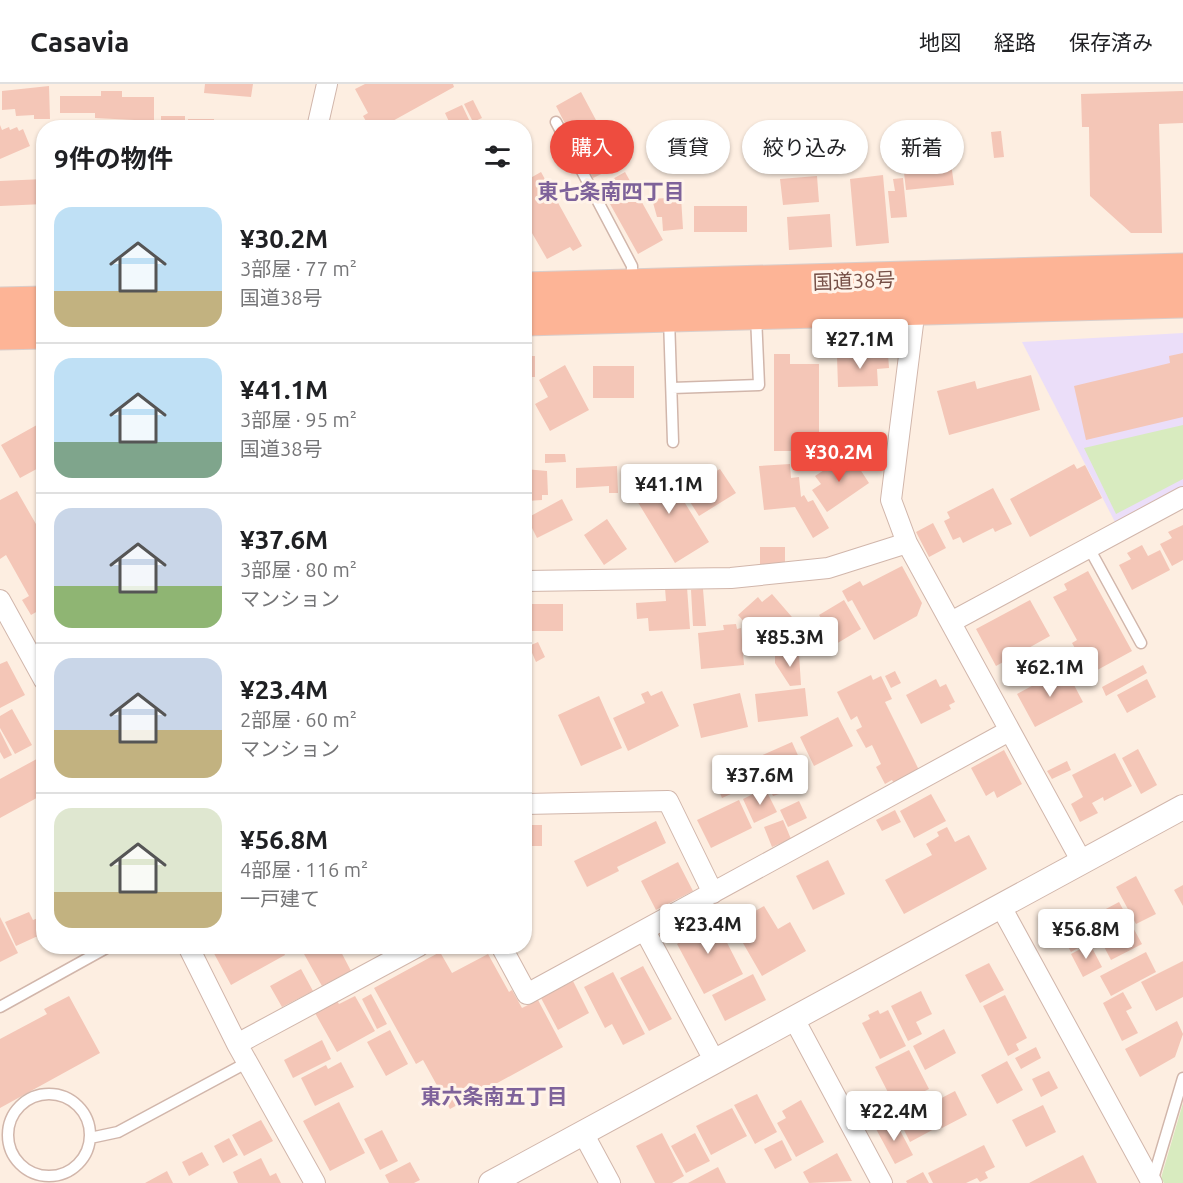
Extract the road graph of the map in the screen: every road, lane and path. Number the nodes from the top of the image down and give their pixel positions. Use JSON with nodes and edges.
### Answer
{"nodes":[{"id":1,"x":327,"y":84,"type":"edge"},
{"id":2,"x":319,"y":120,"type":"edge"},
{"id":3,"x":583,"y":174,"type":"edge"},
{"id":4,"x":1183,"y":270,"type":"edge"},
{"id":5,"x":632,"y":287,"type":"junction"},
{"id":6,"x":532,"y":289,"type":"edge"},
{"id":7,"x":1183,"y":301,"type":"edge"},
{"id":8,"x":36,"y":303,"type":"edge"},
{"id":9,"x":0,"y":304,"type":"edge"},
{"id":10,"x":915,"y":308,"type":"junction"},
{"id":11,"x":756,"y":312,"type":"junction"},
{"id":12,"x":669,"y":315,"type":"junction"},
{"id":13,"x":532,"y":319,"type":"edge"},
{"id":14,"x":36,"y":332,"type":"edge"},
{"id":15,"x":0,"y":333,"type":"edge"},
{"id":16,"x":672,"y":387,"type":"junction"},
{"id":17,"x":673,"y":442,"type":"dead end"},
{"id":18,"x":1183,"y":497,"type":"edge"},
{"id":19,"x":907,"y":543,"type":"junction"},
{"id":20,"x":1089,"y":548,"type":"junction"},
{"id":21,"x":532,"y":581,"type":"edge"},
{"id":22,"x":0,"y":600,"type":"edge"},
{"id":23,"x":951,"y":622,"type":"junction"},
{"id":24,"x":1141,"y":643,"type":"dead end"},
{"id":25,"x":36,"y":665,"type":"edge"},
{"id":26,"x":1009,"y":731,"type":"junction"},
{"id":27,"x":532,"y":804,"type":"edge"},
{"id":28,"x":1183,"y":807,"type":"edge"},
{"id":29,"x":1082,"y":862,"type":"junction"},
{"id":30,"x":713,"y":893,"type":"junction"},
{"id":31,"x":1000,"y":905,"type":"junction"},
{"id":32,"x":645,"y":931,"type":"junction"},
{"id":33,"x":96,"y":954,"type":"edge"},
{"id":34,"x":192,"y":954,"type":"edge"},
{"id":35,"x":403,"y":954,"type":"edge"},
{"id":36,"x":505,"y":954,"type":"edge"},
{"id":37,"x":0,"y":1007,"type":"edge"},
{"id":38,"x":794,"y":1018,"type":"junction"},
{"id":39,"x":237,"y":1044,"type":"junction"},
{"id":40,"x":714,"y":1060,"type":"junction"},
{"id":41,"x":248,"y":1062,"type":"junction"},
{"id":42,"x":1183,"y":1078,"type":"edge"},
{"id":43,"x":583,"y":1133,"type":"junction"},
{"id":44,"x":90,"y":1138,"type":"junction"},
{"id":45,"x":315,"y":1183,"type":"edge"},
{"id":46,"x":491,"y":1183,"type":"edge"},
{"id":47,"x":610,"y":1183,"type":"edge"},
{"id":48,"x":882,"y":1183,"type":"edge"},
{"id":49,"x":1152,"y":1183,"type":"edge"}],
"edges":[{"from":1,"to":2,"type":"street"},
{"from":3,"to":5,"type":"lane"},
{"from":4,"to":5,"type":"highway","name":"国道38号"},
{"from":5,"to":6,"type":"highway","name":"国道38号"},
{"from":7,"to":10,"type":"highway","name":"国道38号"},
{"from":8,"to":9,"type":"highway"},
{"from":10,"to":11,"type":"highway","name":"国道38号"},
{"from":10,"to":19,"type":"street"},
{"from":11,"to":12,"type":"highway","name":"国道38号"},
{"from":11,"to":16,"type":"lane"},
{"from":12,"to":13,"type":"highway","name":"国道38号"},
{"from":12,"to":16,"type":"lane"},
{"from":14,"to":15,"type":"highway"},
{"from":16,"to":17,"type":"lane"},
{"from":18,"to":20,"type":"street"},
{"from":19,"to":21,"type":"street"},
{"from":19,"to":23,"type":"street"},
{"from":20,"to":23,"type":"street"},
{"from":20,"to":24,"type":"lane"},
{"from":22,"to":25,"type":"street"},
{"from":23,"to":26,"type":"street"},
{"from":26,"to":29,"type":"street"},
{"from":26,"to":30,"type":"street"},
{"from":27,"to":30,"type":"street"},
{"from":28,"to":29,"type":"street"},
{"from":29,"to":31,"type":"street"},
{"from":30,"to":32,"type":"street"},
{"from":31,"to":38,"type":"street"},
{"from":31,"to":49,"type":"street"},
{"from":32,"to":36,"type":"street"},
{"from":32,"to":40,"type":"street"},
{"from":33,"to":37,"type":"lane"},
{"from":34,"to":39,"type":"street"},
{"from":35,"to":39,"type":"street"},
{"from":38,"to":40,"type":"street"},
{"from":38,"to":48,"type":"street"},
{"from":39,"to":41,"type":"street"},
{"from":40,"to":43,"type":"street"},
{"from":41,"to":44,"type":"lane"},
{"from":41,"to":45,"type":"street"},
{"from":42,"to":49,"type":"lane"},
{"from":43,"to":46,"type":"street"},
{"from":43,"to":47,"type":"street"},
{"from":44,"to":44,"type":"lane"}]}
